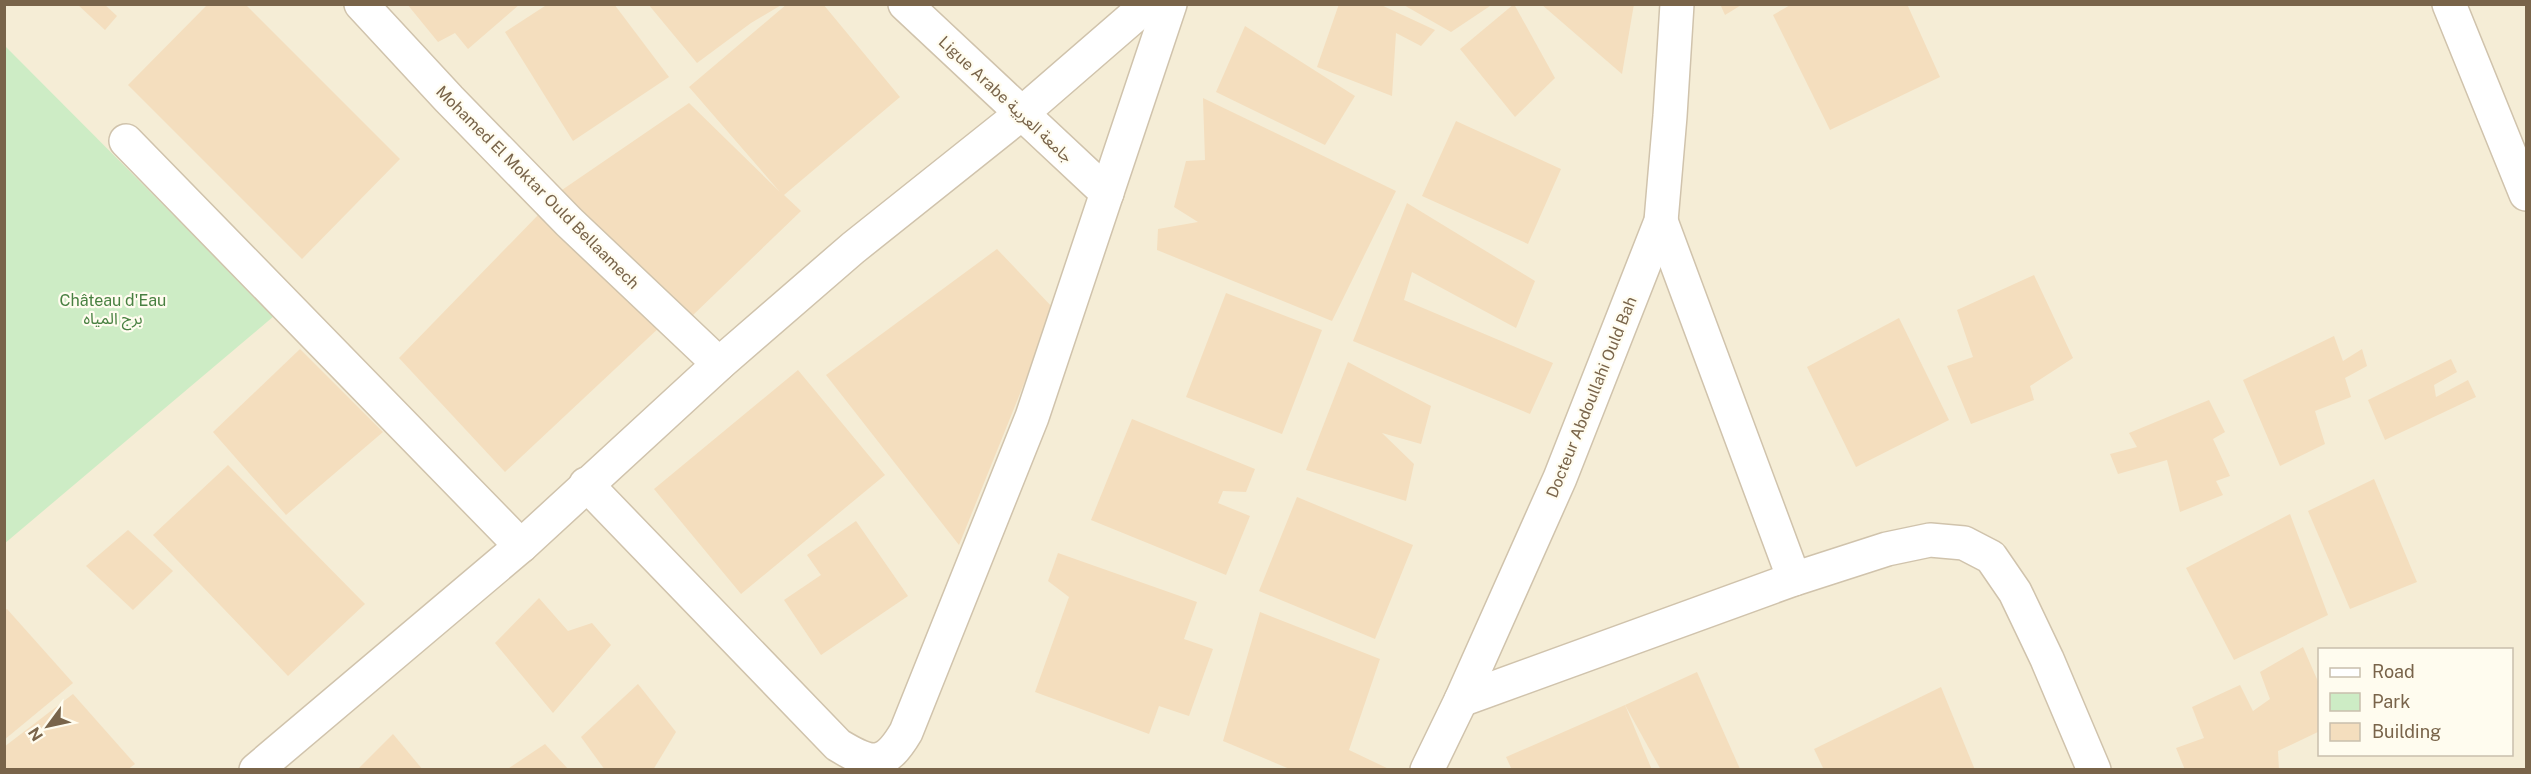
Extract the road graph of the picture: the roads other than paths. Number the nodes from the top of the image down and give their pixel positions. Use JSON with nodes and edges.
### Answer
{"nodes":[{"id":1,"x":361,"y":4,"type":"edge"},
{"id":2,"x":905,"y":4,"type":"edge"},
{"id":3,"x":1148,"y":4,"type":"edge"},
{"id":4,"x":1170,"y":4,"type":"edge"},
{"id":5,"x":1677,"y":4,"type":"edge"},
{"id":6,"x":2449,"y":4,"type":"edge"},
{"id":7,"x":1021,"y":114,"type":"junction"},
{"id":8,"x":126,"y":141,"type":"dead end"},
{"id":9,"x":1107,"y":193,"type":"junction"},
{"id":10,"x":2526,"y":194,"type":"edge"},
{"id":11,"x":1660,"y":221,"type":"junction"},
{"id":12,"x":719,"y":364,"type":"junction"},
{"id":13,"x":586,"y":484,"type":"junction"},
{"id":14,"x":520,"y":546,"type":"junction"},
{"id":15,"x":1794,"y":579,"type":"junction"},
{"id":16,"x":1461,"y":700,"type":"junction"},
{"id":17,"x":255,"y":770,"type":"edge"},
{"id":18,"x":1427,"y":770,"type":"edge"},
{"id":19,"x":2094,"y":770,"type":"edge"}],
"edges":[{"from":1,"to":12,"type":"street","name":"Mohamed El Moktar Ould Bellaamech"},
{"from":2,"to":7,"type":"street","name":"Ligue Arabe جامعة العربية"},
{"from":3,"to":7,"type":"street"},
{"from":4,"to":9,"type":"street"},
{"from":5,"to":11,"type":"street","name":"Docteur Abdoullahi Ould Bah"},
{"from":6,"to":10,"type":"street"},
{"from":7,"to":9,"type":"street","name":"Ligue Arabe جامعة العربية"},
{"from":7,"to":12,"type":"street"},
{"from":8,"to":14,"type":"street"},
{"from":9,"to":13,"type":"street"},
{"from":11,"to":15,"type":"street"},
{"from":11,"to":16,"type":"street","name":"Docteur Abdoullahi Ould Bah"},
{"from":12,"to":13,"type":"street"},
{"from":13,"to":14,"type":"street"},
{"from":14,"to":17,"type":"street"},
{"from":15,"to":16,"type":"street"},
{"from":15,"to":19,"type":"street"},
{"from":16,"to":18,"type":"street","name":"Docteur Abdoullahi Ould Bah"}]}
